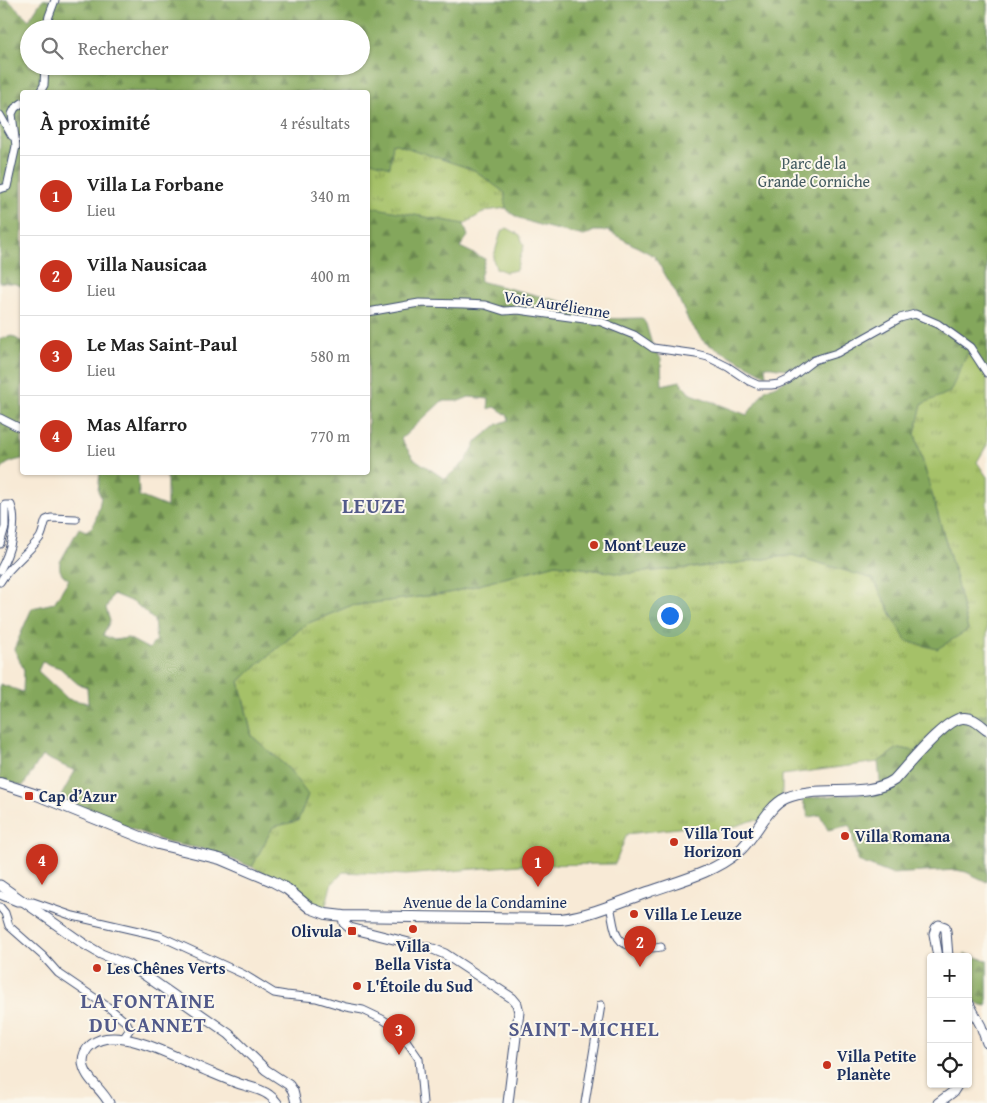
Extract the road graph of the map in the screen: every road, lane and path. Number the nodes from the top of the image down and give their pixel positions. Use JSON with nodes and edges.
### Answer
{"nodes":[{"id":1,"x":55,"y":0,"type":"edge"},
{"id":2,"x":48,"y":20,"type":"edge"},
{"id":3,"x":45,"y":75,"type":"edge"},
{"id":4,"x":41,"y":90,"type":"edge"},
{"id":5,"x":20,"y":105,"type":"edge"},
{"id":6,"x":0,"y":115,"type":"edge"},
{"id":7,"x":16,"y":139,"type":"junction"},
{"id":8,"x":2,"y":189,"type":"edge"},
{"id":9,"x":370,"y":312,"type":"edge"},
{"id":10,"x":987,"y":373,"type":"edge"},
{"id":11,"x":0,"y":418,"type":"edge"},
{"id":12,"x":20,"y":428,"type":"edge"},
{"id":13,"x":76,"y":519,"type":"dead end"},
{"id":14,"x":0,"y":544,"type":"edge"},
{"id":15,"x":0,"y":570,"type":"edge"},
{"id":16,"x":0,"y":582,"type":"edge"},
{"id":17,"x":987,"y":730,"type":"edge"},
{"id":18,"x":0,"y":783,"type":"edge"},
{"id":19,"x":0,"y":885,"type":"edge"},
{"id":20,"x":0,"y":895,"type":"edge"},
{"id":21,"x":25,"y":902,"type":"junction"},
{"id":22,"x":610,"y":906,"type":"junction"},
{"id":23,"x":0,"y":907,"type":"edge"},
{"id":24,"x":343,"y":916,"type":"junction"},
{"id":25,"x":661,"y":947,"type":"dead end"},
{"id":26,"x":937,"y":953,"type":"edge"},
{"id":27,"x":948,"y":953,"type":"edge"},
{"id":28,"x":601,"y":1005,"type":"dead end"},
{"id":29,"x":972,"y":1009,"type":"edge"},
{"id":30,"x":122,"y":1038,"type":"junction"},
{"id":31,"x":987,"y":1043,"type":"edge"},
{"id":32,"x":956,"y":1088,"type":"edge"},
{"id":33,"x":109,"y":1103,"type":"edge"},
{"id":34,"x":277,"y":1103,"type":"edge"},
{"id":35,"x":296,"y":1103,"type":"edge"},
{"id":36,"x":423,"y":1103,"type":"edge"},
{"id":37,"x":508,"y":1103,"type":"edge"},
{"id":38,"x":585,"y":1103,"type":"edge"},
{"id":39,"x":938,"y":1103,"type":"edge"}],
"edges":[{"from":1,"to":2,"type":"street"},
{"from":3,"to":4,"type":"street"},
{"from":5,"to":7,"type":"street"},
{"from":6,"to":7,"type":"street"},
{"from":7,"to":8,"type":"street"},
{"from":9,"to":10,"type":"street","name":"Voie Aurélienne"},
{"from":11,"to":12,"type":"street"},
{"from":13,"to":16,"type":"street"},
{"from":14,"to":15,"type":"street"},
{"from":17,"to":22,"type":"main road","name":"Avenue de la Condamine"},
{"from":18,"to":24,"type":"main road","name":"Avenue de la Condamine"},
{"from":19,"to":21,"type":"street"},
{"from":20,"to":21,"type":"street"},
{"from":21,"to":35,"type":"street"},
{"from":21,"to":36,"type":"street"},
{"from":22,"to":24,"type":"main road","name":"Avenue de la Condamine"},
{"from":22,"to":25,"type":"street"},
{"from":23,"to":30,"type":"street"},
{"from":24,"to":37,"type":"street"},
{"from":26,"to":27,"type":"street"},
{"from":28,"to":38,"type":"street"},
{"from":29,"to":31,"type":"street"},
{"from":30,"to":33,"type":"street"},
{"from":30,"to":34,"type":"street"},
{"from":32,"to":39,"type":"street"}]}
